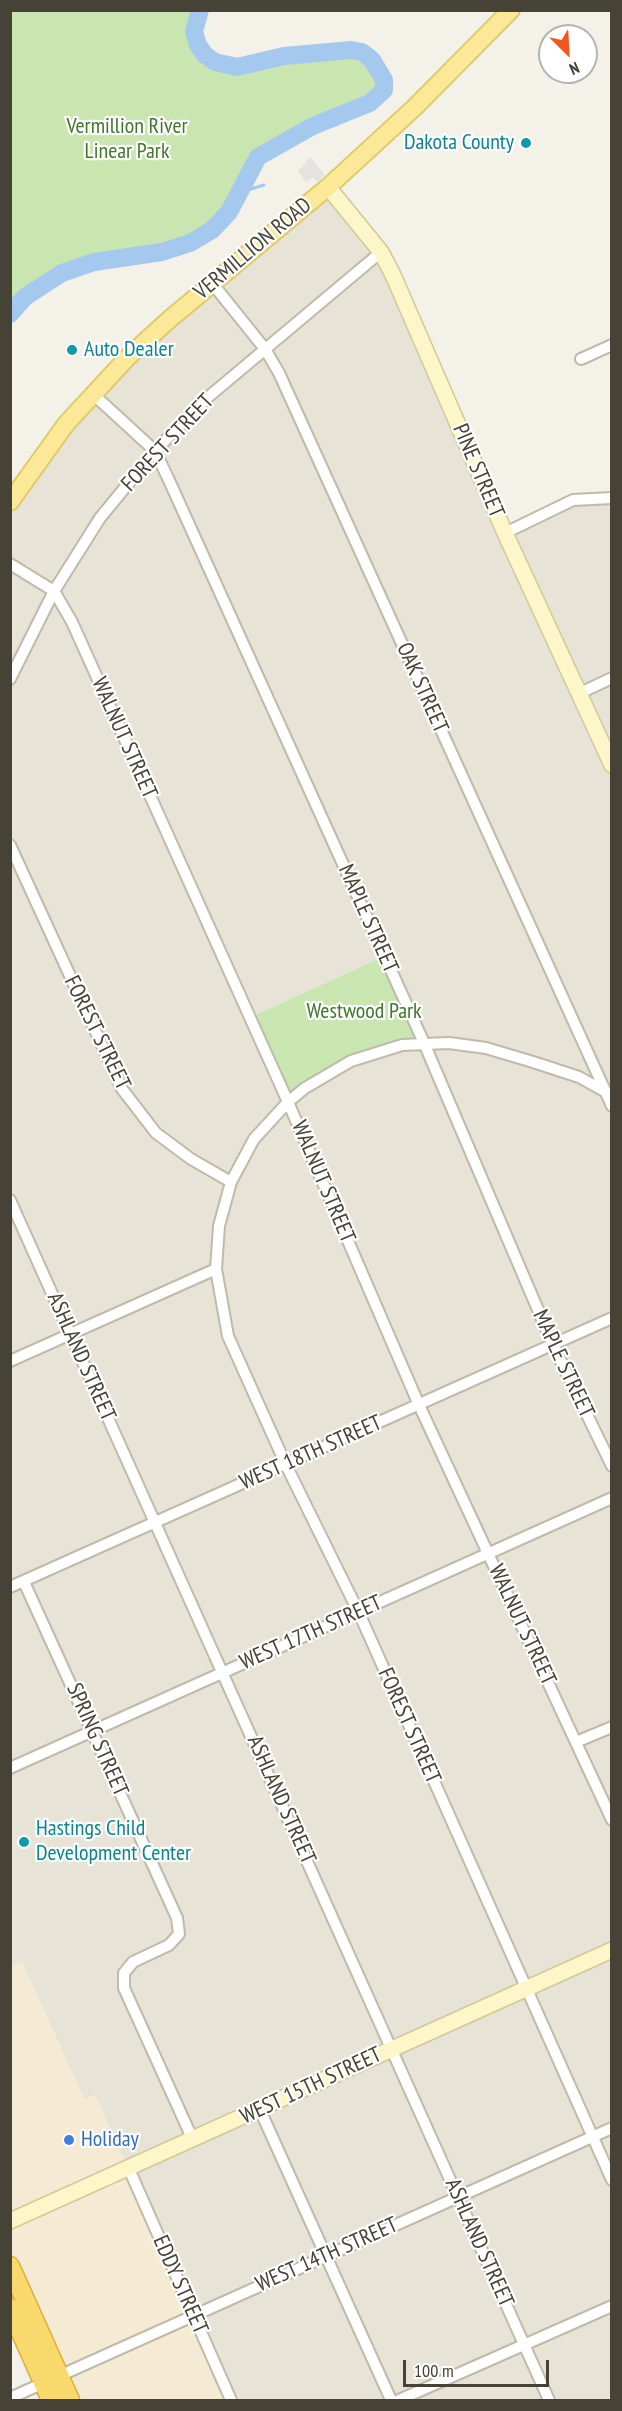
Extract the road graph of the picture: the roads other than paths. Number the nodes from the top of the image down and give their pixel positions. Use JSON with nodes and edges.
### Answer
{"nodes":[{"id":1,"x":511,"y":10,"type":"edge"},
{"id":2,"x":328,"y":187,"type":"junction"},
{"id":3,"x":381,"y":252,"type":"junction"},
{"id":4,"x":212,"y":283,"type":"junction"},
{"id":5,"x":612,"y":345,"type":"edge"},
{"id":6,"x":266,"y":349,"type":"junction"},
{"id":7,"x":581,"y":359,"type":"dead end"},
{"id":8,"x":93,"y":394,"type":"junction"},
{"id":9,"x":155,"y":451,"type":"junction"},
{"id":10,"x":612,"y":498,"type":"edge"},
{"id":11,"x":10,"y":502,"type":"edge"},
{"id":12,"x":505,"y":533,"type":"junction"},
{"id":13,"x":10,"y":564,"type":"edge"},
{"id":14,"x":54,"y":591,"type":"junction"},
{"id":15,"x":612,"y":678,"type":"edge"},
{"id":16,"x":10,"y":679,"type":"edge"},
{"id":17,"x":578,"y":694,"type":"junction"},
{"id":18,"x":612,"y":765,"type":"edge"},
{"id":19,"x":10,"y":845,"type":"edge"},
{"id":20,"x":424,"y":1042,"type":"junction"},
{"id":21,"x":609,"y":1091,"type":"edge"},
{"id":22,"x":288,"y":1102,"type":"junction"},
{"id":23,"x":612,"y":1106,"type":"edge"},
{"id":24,"x":231,"y":1182,"type":"junction"},
{"id":25,"x":10,"y":1200,"type":"edge"},
{"id":26,"x":216,"y":1269,"type":"junction"},
{"id":27,"x":612,"y":1318,"type":"edge"},
{"id":28,"x":71,"y":1334,"type":"junction"},
{"id":29,"x":553,"y":1345,"type":"junction"},
{"id":30,"x":10,"y":1361,"type":"edge"},
{"id":31,"x":419,"y":1405,"type":"junction"},
{"id":32,"x":286,"y":1465,"type":"junction"},
{"id":33,"x":612,"y":1466,"type":"edge"},
{"id":34,"x":612,"y":1498,"type":"edge"},
{"id":35,"x":155,"y":1525,"type":"junction"},
{"id":36,"x":488,"y":1552,"type":"junction"},
{"id":37,"x":24,"y":1582,"type":"junction"},
{"id":38,"x":10,"y":1587,"type":"edge"},
{"id":39,"x":358,"y":1613,"type":"junction"},
{"id":40,"x":224,"y":1672,"type":"junction"},
{"id":41,"x":612,"y":1726,"type":"edge"},
{"id":42,"x":93,"y":1731,"type":"junction"},
{"id":43,"x":576,"y":1742,"type":"junction"},
{"id":44,"x":10,"y":1768,"type":"edge"},
{"id":45,"x":612,"y":1820,"type":"edge"},
{"id":46,"x":612,"y":1950,"type":"edge"},
{"id":47,"x":528,"y":1988,"type":"junction"},
{"id":48,"x":392,"y":2049,"type":"junction"},
{"id":49,"x":260,"y":2110,"type":"junction"},
{"id":50,"x":612,"y":2128,"type":"edge"},
{"id":51,"x":592,"y":2137,"type":"junction"},
{"id":52,"x":193,"y":2140,"type":"junction"},
{"id":53,"x":129,"y":2169,"type":"junction"},
{"id":54,"x":612,"y":2180,"type":"edge"},
{"id":55,"x":458,"y":2196,"type":"junction"},
{"id":56,"x":10,"y":2221,"type":"edge"},
{"id":57,"x":324,"y":2256,"type":"junction"},
{"id":58,"x":10,"y":2266,"type":"edge"},
{"id":59,"x":612,"y":2306,"type":"edge"},
{"id":60,"x":10,"y":2308,"type":"edge"},
{"id":61,"x":194,"y":2317,"type":"junction"},
{"id":62,"x":524,"y":2345,"type":"junction"},
{"id":63,"x":51,"y":2387,"type":"edge"},
{"id":64,"x":10,"y":2398,"type":"edge"},
{"id":65,"x":70,"y":2400,"type":"edge"},
{"id":66,"x":231,"y":2400,"type":"edge"},
{"id":67,"x":391,"y":2400,"type":"edge"},
{"id":68,"x":399,"y":2400,"type":"edge"},
{"id":69,"x":549,"y":2400,"type":"edge"}],
"edges":[{"from":1,"to":2,"type":"main road","name":"VERMILLION ROAD"},
{"from":2,"to":3,"type":"street","name":"PINE STREET"},
{"from":2,"to":4,"type":"main road","name":"VERMILLION ROAD"},
{"from":3,"to":6,"type":"street","name":"FOREST STREET"},
{"from":3,"to":12,"type":"street","name":"PINE STREET"},
{"from":4,"to":6,"type":"street","name":"OAK STREET"},
{"from":4,"to":8,"type":"main road","name":"VERMILLION ROAD"},
{"from":5,"to":7,"type":"street"},
{"from":6,"to":9,"type":"street","name":"FOREST STREET"},
{"from":6,"to":21,"type":"street","name":"OAK STREET"},
{"from":8,"to":9,"type":"street","name":"MAPLE STREET"},
{"from":8,"to":11,"type":"main road","name":"VERMILLION ROAD"},
{"from":9,"to":14,"type":"street","name":"FOREST STREET"},
{"from":9,"to":20,"type":"street","name":"MAPLE STREET"},
{"from":10,"to":12,"type":"street"},
{"from":12,"to":17,"type":"street","name":"PINE STREET"},
{"from":13,"to":14,"type":"street","name":"WALNUT STREET"},
{"from":14,"to":16,"type":"street","name":"FOREST STREET"},
{"from":14,"to":22,"type":"street","name":"WALNUT STREET"},
{"from":15,"to":17,"type":"street"},
{"from":17,"to":18,"type":"street","name":"PINE STREET"},
{"from":19,"to":24,"type":"street","name":"FOREST STREET"},
{"from":20,"to":21,"type":"street","name":"FOREST STREET"},
{"from":20,"to":22,"type":"street","name":"FOREST STREET"},
{"from":20,"to":29,"type":"street","name":"MAPLE STREET"},
{"from":21,"to":23,"type":"street","name":"OAK STREET"},
{"from":22,"to":24,"type":"street","name":"FOREST STREET"},
{"from":22,"to":31,"type":"street","name":"WALNUT STREET"},
{"from":24,"to":26,"type":"street","name":"FOREST STREET"},
{"from":25,"to":28,"type":"street","name":"ASHLAND STREET"},
{"from":26,"to":28,"type":"street"},
{"from":26,"to":32,"type":"street","name":"FOREST STREET"},
{"from":27,"to":29,"type":"street","name":"WEST 18TH STREET"},
{"from":28,"to":30,"type":"street"},
{"from":28,"to":35,"type":"street","name":"ASHLAND STREET"},
{"from":29,"to":31,"type":"street","name":"WEST 18TH STREET"},
{"from":29,"to":33,"type":"street","name":"MAPLE STREET"},
{"from":31,"to":32,"type":"street","name":"WEST 18TH STREET"},
{"from":31,"to":36,"type":"street","name":"WALNUT STREET"},
{"from":32,"to":35,"type":"street","name":"WEST 18TH STREET"},
{"from":32,"to":39,"type":"street","name":"FOREST STREET"},
{"from":34,"to":36,"type":"street","name":"WEST 17TH STREET"},
{"from":35,"to":37,"type":"street","name":"WEST 18TH STREET"},
{"from":35,"to":40,"type":"street","name":"ASHLAND STREET"},
{"from":36,"to":39,"type":"street","name":"WEST 17TH STREET"},
{"from":36,"to":43,"type":"street","name":"WALNUT STREET"},
{"from":37,"to":38,"type":"street","name":"WEST 18TH STREET"},
{"from":37,"to":42,"type":"street","name":"SPRING STREET"},
{"from":39,"to":40,"type":"street","name":"WEST 17TH STREET"},
{"from":39,"to":47,"type":"street","name":"FOREST STREET"},
{"from":40,"to":42,"type":"street","name":"WEST 17TH STREET"},
{"from":40,"to":48,"type":"street","name":"ASHLAND STREET"},
{"from":41,"to":43,"type":"street"},
{"from":42,"to":44,"type":"street","name":"WEST 17TH STREET"},
{"from":42,"to":52,"type":"street","name":"SPRING STREET"},
{"from":43,"to":45,"type":"street","name":"WALNUT STREET"},
{"from":46,"to":47,"type":"street","name":"WEST 15TH STREET"},
{"from":47,"to":48,"type":"street","name":"WEST 15TH STREET"},
{"from":47,"to":51,"type":"street","name":"FOREST STREET"},
{"from":48,"to":49,"type":"street","name":"WEST 15TH STREET"},
{"from":48,"to":55,"type":"street","name":"ASHLAND STREET"},
{"from":49,"to":52,"type":"street","name":"WEST 15TH STREET"},
{"from":49,"to":57,"type":"street"},
{"from":50,"to":51,"type":"street","name":"WEST 14TH STREET"},
{"from":51,"to":54,"type":"street","name":"FOREST STREET"},
{"from":51,"to":55,"type":"street","name":"WEST 14TH STREET"},
{"from":52,"to":53,"type":"street","name":"WEST 15TH STREET"},
{"from":53,"to":56,"type":"street","name":"WEST 15TH STREET"},
{"from":53,"to":61,"type":"street","name":"EDDY STREET"},
{"from":55,"to":57,"type":"street","name":"WEST 14TH STREET"},
{"from":55,"to":62,"type":"street","name":"ASHLAND STREET"},
{"from":57,"to":61,"type":"street","name":"WEST 14TH STREET"},
{"from":57,"to":67,"type":"street"},
{"from":58,"to":63,"type":"highway"},
{"from":59,"to":62,"type":"street"},
{"from":60,"to":63,"type":"highway"},
{"from":61,"to":63,"type":"street","name":"WEST 14TH STREET"},
{"from":61,"to":66,"type":"street","name":"EDDY STREET"},
{"from":62,"to":68,"type":"street"},
{"from":62,"to":69,"type":"street","name":"ASHLAND STREET"},
{"from":63,"to":64,"type":"street","name":"WEST 14TH STREET"},
{"from":63,"to":65,"type":"highway"}]}
